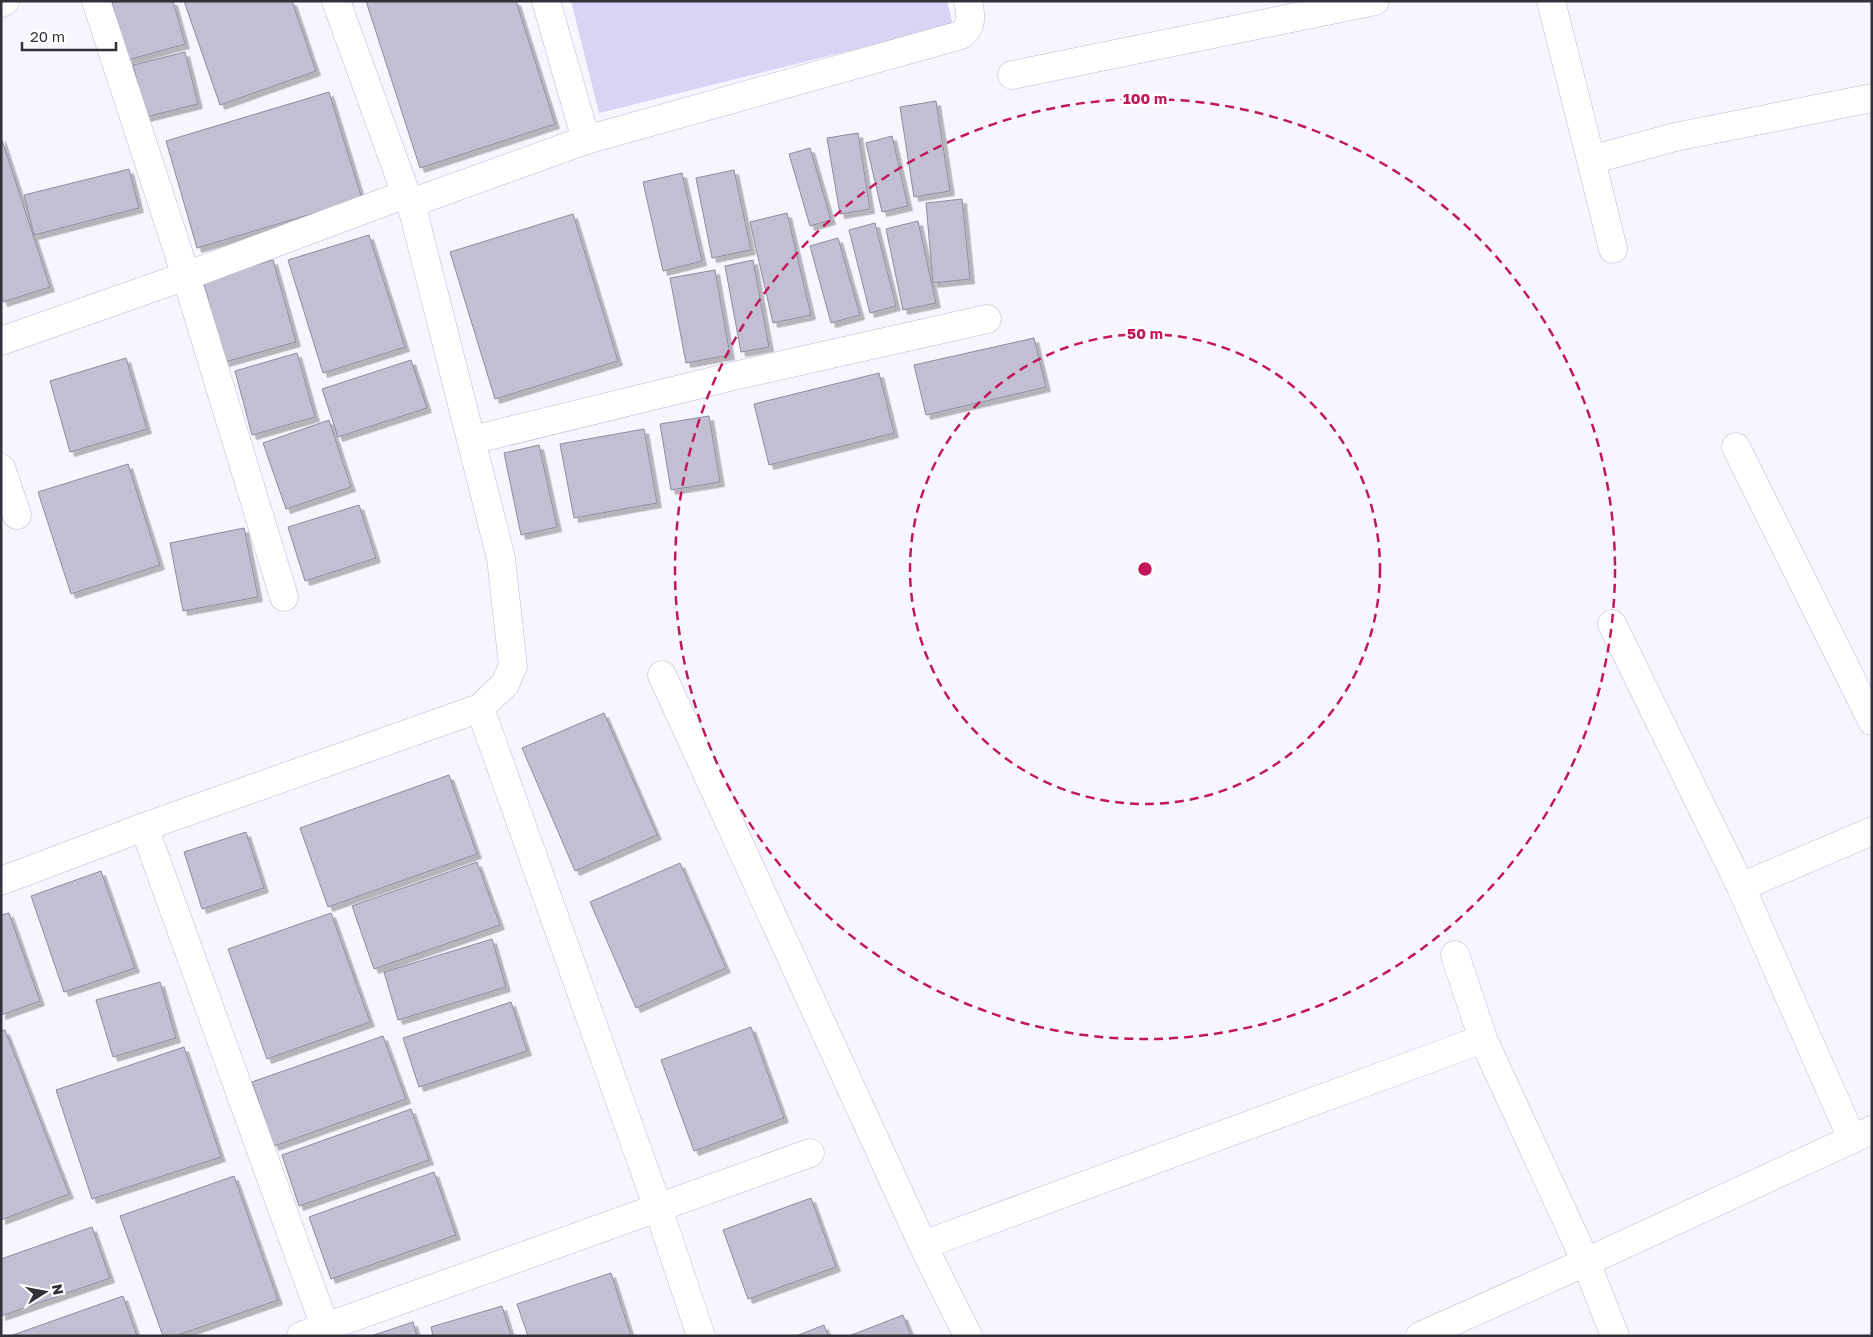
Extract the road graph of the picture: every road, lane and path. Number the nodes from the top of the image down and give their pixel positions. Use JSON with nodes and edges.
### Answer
{"nodes":[{"id":1,"x":5,"y":1,"type":"edge"},
{"id":2,"x":96,"y":1,"type":"edge"},
{"id":3,"x":336,"y":1,"type":"edge"},
{"id":4,"x":546,"y":1,"type":"edge"},
{"id":5,"x":968,"y":1,"type":"edge"},
{"id":6,"x":1375,"y":1,"type":"edge"},
{"id":7,"x":1551,"y":1,"type":"edge"},
{"id":8,"x":1,"y":3,"type":"edge"},
{"id":9,"x":1012,"y":75,"type":"dead end"},
{"id":10,"x":1872,"y":98,"type":"edge"},
{"id":11,"x":586,"y":140,"type":"junction"},
{"id":12,"x":1592,"y":160,"type":"junction"},
{"id":13,"x":409,"y":198,"type":"junction"},
{"id":14,"x":1613,"y":249,"type":"dead end"},
{"id":15,"x":186,"y":276,"type":"junction"},
{"id":16,"x":987,"y":319,"type":"dead end"},
{"id":17,"x":1,"y":341,"type":"edge"},
{"id":18,"x":472,"y":440,"type":"junction"},
{"id":19,"x":1736,"y":447,"type":"dead end"},
{"id":20,"x":1,"y":468,"type":"edge"},
{"id":21,"x":17,"y":515,"type":"dead end"},
{"id":22,"x":284,"y":597,"type":"dead end"},
{"id":23,"x":1612,"y":624,"type":"dead end"},
{"id":24,"x":662,"y":676,"type":"dead end"},
{"id":25,"x":480,"y":708,"type":"junction"},
{"id":26,"x":1872,"y":721,"type":"edge"},
{"id":27,"x":144,"y":827,"type":"junction"},
{"id":28,"x":1872,"y":831,"type":"edge"},
{"id":29,"x":1,"y":882,"type":"edge"},
{"id":30,"x":1741,"y":887,"type":"junction"},
{"id":31,"x":1455,"y":955,"type":"dead end"},
{"id":32,"x":1483,"y":1039,"type":"junction"},
{"id":33,"x":1862,"y":1135,"type":"edge"},
{"id":34,"x":810,"y":1153,"type":"dead end"},
{"id":35,"x":658,"y":1208,"type":"junction"},
{"id":36,"x":924,"y":1246,"type":"junction"},
{"id":37,"x":1586,"y":1262,"type":"junction"},
{"id":38,"x":313,"y":1331,"type":"edge"},
{"id":39,"x":701,"y":1336,"type":"edge"},
{"id":40,"x":968,"y":1336,"type":"edge"},
{"id":41,"x":1420,"y":1336,"type":"edge"},
{"id":42,"x":1615,"y":1336,"type":"edge"}],
"edges":[{"from":1,"to":8,"type":"street"},
{"from":2,"to":15,"type":"street"},
{"from":3,"to":13,"type":"street"},
{"from":4,"to":11,"type":"street"},
{"from":5,"to":11,"type":"street"},
{"from":6,"to":9,"type":"street"},
{"from":7,"to":12,"type":"street"},
{"from":10,"to":12,"type":"street"},
{"from":11,"to":13,"type":"street"},
{"from":12,"to":14,"type":"street"},
{"from":13,"to":15,"type":"street"},
{"from":13,"to":18,"type":"street"},
{"from":15,"to":17,"type":"street"},
{"from":15,"to":22,"type":"street"},
{"from":16,"to":18,"type":"street"},
{"from":18,"to":25,"type":"street"},
{"from":19,"to":26,"type":"street"},
{"from":20,"to":21,"type":"street"},
{"from":23,"to":30,"type":"street"},
{"from":24,"to":36,"type":"street"},
{"from":25,"to":27,"type":"street"},
{"from":25,"to":35,"type":"street"},
{"from":27,"to":29,"type":"street"},
{"from":27,"to":38,"type":"street"},
{"from":28,"to":30,"type":"street"},
{"from":30,"to":33,"type":"street"},
{"from":31,"to":32,"type":"street"},
{"from":32,"to":36,"type":"street"},
{"from":32,"to":37,"type":"street"},
{"from":33,"to":37,"type":"street"},
{"from":34,"to":35,"type":"street"},
{"from":35,"to":38,"type":"street"},
{"from":35,"to":39,"type":"street"},
{"from":36,"to":40,"type":"street"},
{"from":37,"to":41,"type":"street"},
{"from":37,"to":42,"type":"street"}]}
